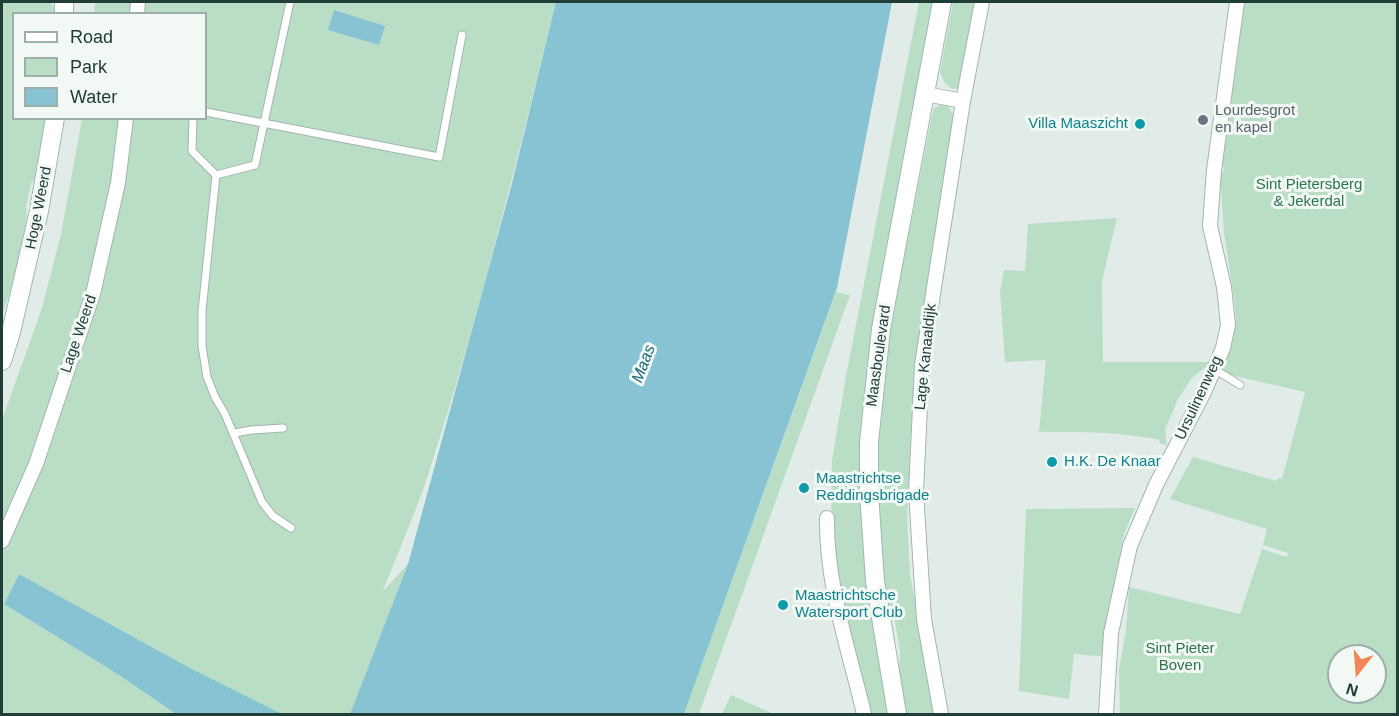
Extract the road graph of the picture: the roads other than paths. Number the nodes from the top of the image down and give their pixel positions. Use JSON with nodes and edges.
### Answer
{"nodes":[{"id":1,"x":291,"y":2,"type":"edge"},
{"id":2,"x":942,"y":2,"type":"edge"},
{"id":3,"x":982,"y":2,"type":"edge"},
{"id":4,"x":1237,"y":2,"type":"edge"},
{"id":5,"x":462,"y":35,"type":"dead end"},
{"id":6,"x":925,"y":94,"type":"junction"},
{"id":7,"x":963,"y":101,"type":"junction"},
{"id":8,"x":207,"y":112,"type":"edge"},
{"id":9,"x":54,"y":120,"type":"edge"},
{"id":10,"x":126,"y":120,"type":"edge"},
{"id":11,"x":193,"y":120,"type":"edge"},
{"id":12,"x":264,"y":123,"type":"junction"},
{"id":13,"x":216,"y":175,"type":"junction"},
{"id":14,"x":18,"y":297,"type":"junction"},
{"id":15,"x":2,"y":329,"type":"edge"},
{"id":16,"x":2,"y":361,"type":"edge"},
{"id":17,"x":1215,"y":369,"type":"junction"},
{"id":18,"x":1240,"y":385,"type":"dead end"},
{"id":19,"x":283,"y":428,"type":"dead end"},
{"id":20,"x":234,"y":433,"type":"junction"},
{"id":21,"x":827,"y":518,"type":"dead end"},
{"id":22,"x":291,"y":528,"type":"dead end"},
{"id":23,"x":2,"y":541,"type":"edge"},
{"id":24,"x":1108,"y":712,"type":"edge"},
{"id":25,"x":864,"y":714,"type":"edge"},
{"id":26,"x":897,"y":714,"type":"edge"},
{"id":27,"x":941,"y":714,"type":"edge"}],
"edges":[{"from":1,"to":12,"type":"lane"},
{"from":2,"to":6,"type":"street","name":"Maasboulevard"},
{"from":3,"to":7,"type":"street","name":"Lage Kanaaldijk"},
{"from":4,"to":17,"type":"street","name":"Ursulinenweg"},
{"from":5,"to":12,"type":"lane"},
{"from":6,"to":7,"type":"street"},
{"from":6,"to":26,"type":"street","name":"Maasboulevard"},
{"from":7,"to":27,"type":"street","name":"Lage Kanaaldijk"},
{"from":8,"to":12,"type":"lane"},
{"from":9,"to":14,"type":"street","name":"Hoge Weerd"},
{"from":10,"to":23,"type":"street","name":"Lage Weerd"},
{"from":11,"to":13,"type":"lane"},
{"from":12,"to":13,"type":"lane"},
{"from":13,"to":20,"type":"lane"},
{"from":14,"to":15,"type":"street","name":"Hoge Weerd"},
{"from":14,"to":16,"type":"street","name":"Hoge Weerd"},
{"from":17,"to":18,"type":"lane"},
{"from":17,"to":24,"type":"street","name":"Ursulinenweg"},
{"from":19,"to":20,"type":"lane"},
{"from":20,"to":22,"type":"lane"},
{"from":21,"to":25,"type":"street"}]}
